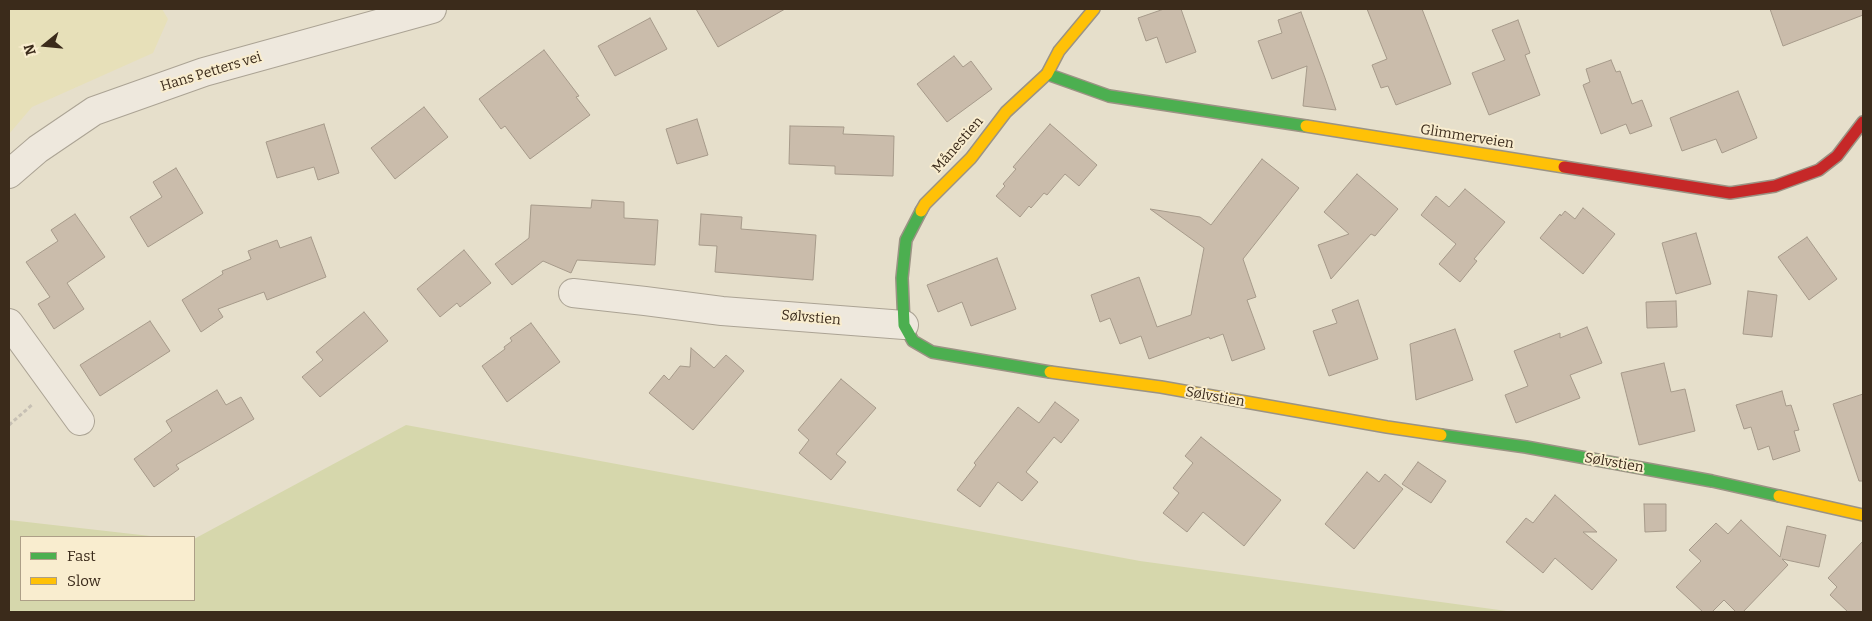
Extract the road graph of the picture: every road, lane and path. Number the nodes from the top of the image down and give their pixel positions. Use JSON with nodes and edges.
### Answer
{"nodes":[{"id":1,"x":432,"y":9,"type":"edge"},
{"id":2,"x":1094,"y":9,"type":"edge"},
{"id":3,"x":1047,"y":74,"type":"junction"},
{"id":4,"x":1863,"y":122,"type":"edge"},
{"id":5,"x":9,"y":174,"type":"edge"},
{"id":6,"x":573,"y":293,"type":"dead end"},
{"id":7,"x":9,"y":322,"type":"edge"},
{"id":8,"x":904,"y":325,"type":"junction"},
{"id":9,"x":80,"y":421,"type":"dead end"},
{"id":10,"x":1863,"y":515,"type":"edge"}],
"edges":[{"from":1,"to":5,"type":"street","name":"Hans Petters vei"},
{"from":2,"to":3,"type":"street","name":"Månestien"},
{"from":3,"to":4,"type":"street","name":"Glimmerveien"},
{"from":3,"to":8,"type":"street","name":"Månestien"},
{"from":6,"to":8,"type":"street","name":"Sølvstien"},
{"from":7,"to":9,"type":"street"},
{"from":8,"to":10,"type":"street","name":"Sølvstien"}]}
